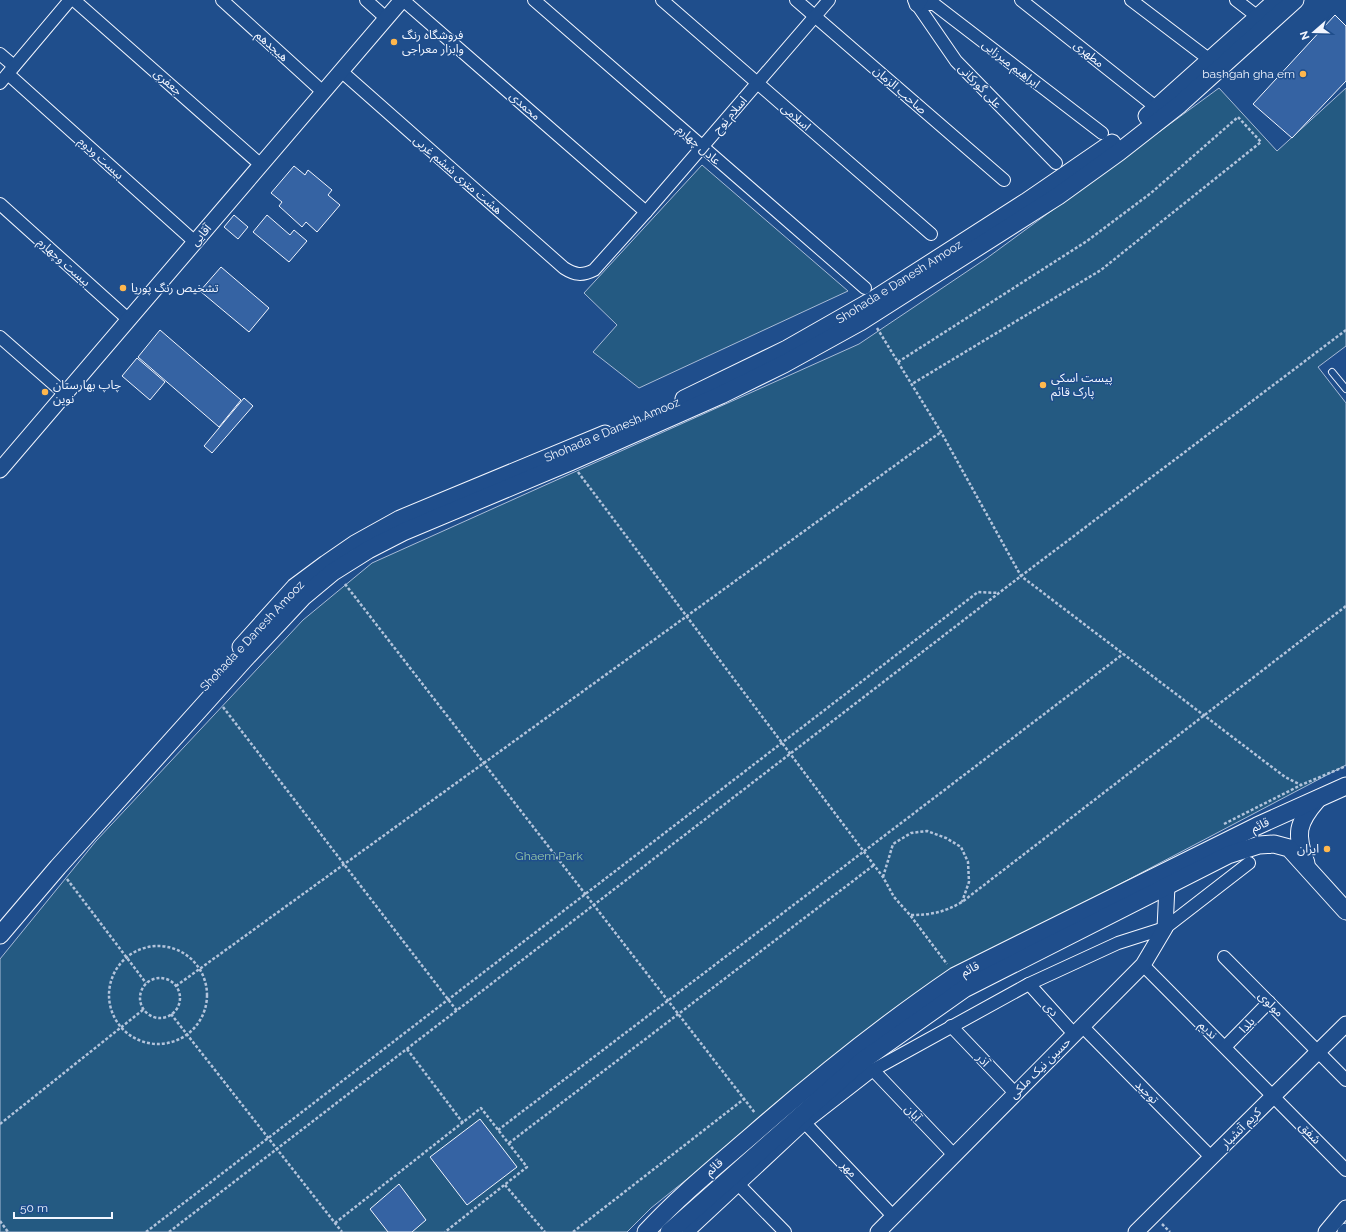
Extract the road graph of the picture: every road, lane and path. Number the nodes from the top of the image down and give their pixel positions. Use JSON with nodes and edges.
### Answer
{"nodes":[{"id":1,"x":70,"y":0,"type":"edge"},
{"id":2,"x":74,"y":0,"type":"edge"},
{"id":3,"x":222,"y":0,"type":"edge"},
{"id":4,"x":366,"y":0,"type":"edge"},
{"id":5,"x":403,"y":0,"type":"edge"},
{"id":6,"x":534,"y":0,"type":"edge"},
{"id":7,"x":662,"y":0,"type":"edge"},
{"id":8,"x":796,"y":0,"type":"edge"},
{"id":9,"x":829,"y":0,"type":"edge"},
{"id":10,"x":1021,"y":0,"type":"edge"},
{"id":11,"x":1131,"y":0,"type":"edge"},
{"id":12,"x":1236,"y":0,"type":"edge"},
{"id":13,"x":1277,"y":0,"type":"edge"},
{"id":14,"x":1295,"y":0,"type":"edge"},
{"id":15,"x":917,"y":1,"type":"edge"},
{"id":16,"x":815,"y":17,"type":"junction"},
{"id":17,"x":1258,"y":17,"type":"junction"},
{"id":18,"x":386,"y":18,"type":"junction"},
{"id":19,"x":0,"y":54,"type":"edge"},
{"id":20,"x":1210,"y":60,"type":"junction"},
{"id":21,"x":341,"y":71,"type":"junction"},
{"id":22,"x":7,"y":74,"type":"edge"},
{"id":23,"x":758,"y":83,"type":"junction"},
{"id":24,"x":323,"y":92,"type":"junction"},
{"id":25,"x":1160,"y":113,"type":"junction"},
{"id":26,"x":1102,"y":133,"type":"dead end"},
{"id":27,"x":702,"y":148,"type":"junction"},
{"id":28,"x":1056,"y":163,"type":"dead end"},
{"id":29,"x":261,"y":165,"type":"junction"},
{"id":30,"x":1004,"y":180,"type":"dead end"},
{"id":31,"x":0,"y":204,"type":"edge"},
{"id":32,"x":646,"y":212,"type":"junction"},
{"id":33,"x":930,"y":234,"type":"dead end"},
{"id":34,"x":194,"y":242,"type":"junction"},
{"id":35,"x":577,"y":275,"type":"joint"},
{"id":36,"x":865,"y":288,"type":"dead end"},
{"id":37,"x":128,"y":320,"type":"junction"},
{"id":38,"x":877,"y":327,"type":"dead end"},
{"id":39,"x":1346,"y":330,"type":"edge"},
{"id":40,"x":0,"y":337,"type":"edge"},
{"id":41,"x":898,"y":362,"type":"junction"},
{"id":42,"x":1332,"y":372,"type":"dead end"},
{"id":43,"x":912,"y":384,"type":"junction"},
{"id":44,"x":1346,"y":389,"type":"edge"},
{"id":45,"x":65,"y":394,"type":"junction"},
{"id":46,"x":941,"y":432,"type":"junction"},
{"id":47,"x":0,"y":470,"type":"edge"},
{"id":48,"x":578,"y":472,"type":"dead end"},
{"id":49,"x":1021,"y":576,"type":"junction"},
{"id":50,"x":345,"y":584,"type":"dead end"},
{"id":51,"x":999,"y":593,"type":"junction"},
{"id":52,"x":1346,"y":606,"type":"edge"},
{"id":53,"x":686,"y":616,"type":"junction"},
{"id":54,"x":1123,"y":654,"type":"junction"},
{"id":55,"x":223,"y":707,"type":"dead end"},
{"id":56,"x":1204,"y":715,"type":"junction"},
{"id":57,"x":782,"y":743,"type":"junction"},
{"id":58,"x":790,"y":754,"type":"junction"},
{"id":59,"x":484,"y":762,"type":"junction"},
{"id":60,"x":1346,"y":766,"type":"edge"},
{"id":61,"x":1346,"y":786,"type":"edge"},
{"id":62,"x":1318,"y":799,"type":"junction"},
{"id":63,"x":863,"y":851,"type":"junction"},
{"id":64,"x":1249,"y":863,"type":"dead end"},
{"id":65,"x":344,"y":864,"type":"junction"},
{"id":66,"x":874,"y":865,"type":"junction"},
{"id":67,"x":1308,"y":868,"type":"junction"},
{"id":68,"x":883,"y":877,"type":"junction"},
{"id":69,"x":66,"y":878,"type":"dead end"},
{"id":70,"x":1167,"y":886,"type":"junction"},
{"id":71,"x":585,"y":894,"type":"junction"},
{"id":72,"x":962,"y":902,"type":"junction"},
{"id":73,"x":594,"y":905,"type":"junction"},
{"id":74,"x":1346,"y":911,"type":"edge"},
{"id":75,"x":0,"y":915,"type":"edge"},
{"id":76,"x":910,"y":915,"type":"junction"},
{"id":77,"x":1165,"y":928,"type":"junction"},
{"id":78,"x":0,"y":935,"type":"edge"},
{"id":79,"x":126,"y":957,"type":"junction"},
{"id":80,"x":1224,"y":957,"type":"dead end"},
{"id":81,"x":1143,"y":965,"type":"junction"},
{"id":82,"x":200,"y":968,"type":"junction"},
{"id":83,"x":955,"y":976,"type":"junction"},
{"id":84,"x":146,"y":984,"type":"junction"},
{"id":85,"x":1029,"y":984,"type":"junction"},
{"id":86,"x":176,"y":986,"type":"junction"},
{"id":87,"x":447,"y":999,"type":"junction"},
{"id":88,"x":667,"y":1000,"type":"junction"},
{"id":89,"x":1269,"y":1002,"type":"junction"},
{"id":90,"x":144,"y":1010,"type":"junction"},
{"id":91,"x":457,"y":1011,"type":"junction"},
{"id":92,"x":171,"y":1014,"type":"junction"},
{"id":93,"x":677,"y":1014,"type":"junction"},
{"id":94,"x":1346,"y":1024,"type":"edge"},
{"id":95,"x":951,"y":1026,"type":"junction"},
{"id":96,"x":121,"y":1028,"type":"junction"},
{"id":97,"x":1078,"y":1030,"type":"junction"},
{"id":98,"x":187,"y":1035,"type":"junction"},
{"id":99,"x":1225,"y":1047,"type":"junction"},
{"id":100,"x":407,"y":1049,"type":"junction"},
{"id":101,"x":1317,"y":1052,"type":"junction"},
{"id":102,"x":873,"y":1070,"type":"junction"},
{"id":103,"x":1346,"y":1080,"type":"edge"},
{"id":104,"x":1015,"y":1094,"type":"junction"},
{"id":105,"x":1274,"y":1096,"type":"junction"},
{"id":106,"x":744,"y":1099,"type":"junction"},
{"id":107,"x":463,"y":1123,"type":"junction"},
{"id":108,"x":805,"y":1123,"type":"junction"},
{"id":109,"x":0,"y":1124,"type":"edge"},
{"id":110,"x":764,"y":1125,"type":"junction"},
{"id":111,"x":498,"y":1130,"type":"junction"},
{"id":112,"x":267,"y":1137,"type":"junction"},
{"id":113,"x":509,"y":1143,"type":"junction"},
{"id":114,"x":277,"y":1150,"type":"junction"},
{"id":115,"x":954,"y":1155,"type":"junction"},
{"id":116,"x":1211,"y":1157,"type":"junction"},
{"id":117,"x":1346,"y":1170,"type":"edge"},
{"id":118,"x":738,"y":1184,"type":"junction"},
{"id":119,"x":505,"y":1185,"type":"junction"},
{"id":120,"x":1346,"y":1208,"type":"edge"},
{"id":121,"x":893,"y":1216,"type":"junction"},
{"id":122,"x":0,"y":1221,"type":"edge"},
{"id":123,"x":335,"y":1223,"type":"junction"},
{"id":124,"x":8,"y":1232,"type":"edge"},
{"id":125,"x":146,"y":1232,"type":"edge"},
{"id":126,"x":169,"y":1232,"type":"edge"},
{"id":127,"x":342,"y":1232,"type":"edge"},
{"id":128,"x":445,"y":1232,"type":"edge"},
{"id":129,"x":545,"y":1232,"type":"edge"},
{"id":130,"x":573,"y":1232,"type":"edge"},
{"id":131,"x":646,"y":1232,"type":"edge"},
{"id":132,"x":669,"y":1232,"type":"edge"},
{"id":133,"x":688,"y":1232,"type":"edge"},
{"id":134,"x":785,"y":1232,"type":"edge"},
{"id":135,"x":878,"y":1232,"type":"edge"},
{"id":136,"x":1136,"y":1232,"type":"edge"},
{"id":137,"x":1326,"y":1232,"type":"edge"}],
"edges":[{"from":1,"to":22,"type":"street"},
{"from":2,"to":29,"type":"street","name":"جعفری"},
{"from":3,"to":24,"type":"street","name":"هیجدهم"},
{"from":4,"to":18,"type":"street"},
{"from":5,"to":18,"type":"street","name":"آقایی"},
{"from":5,"to":32,"type":"street","name":"محمدی"},
{"from":6,"to":27,"type":"street","name":"عادل چهارم"},
{"from":7,"to":23,"type":"street","name":"اسلامی"},
{"from":8,"to":16,"type":"street","name":"صاحب الزمان"},
{"from":9,"to":16,"type":"street","name":"اسلام نوح"},
{"from":10,"to":25,"type":"street","name":"مطهری"},
{"from":11,"to":20,"type":"street"},
{"from":12,"to":17,"type":"street"},
{"from":13,"to":17,"type":"main road","name":"Shohada e Danesh Amooz"},
{"from":14,"to":25,"type":"main road"},
{"from":15,"to":26,"type":"street","name":"ابراهیم میرزایی"},
{"from":15,"to":28,"type":"street","name":"علی گورکانی"},
{"from":16,"to":23,"type":"street","name":"اسلام نوح"},
{"from":16,"to":30,"type":"street","name":"صاحب الزمان"},
{"from":17,"to":20,"type":"main road","name":"Shohada e Danesh Amooz"},
{"from":18,"to":21,"type":"street","name":"آقایی"},
{"from":19,"to":22,"type":"street","name":"بیست ودوم"},
{"from":20,"to":25,"type":"main road","name":"Shohada e Danesh Amooz"},
{"from":21,"to":24,"type":"street","name":"آقایی"},
{"from":21,"to":35,"type":"street","name":"هشت متری ششم غربی"},
{"from":22,"to":34,"type":"street","name":"بیست ودوم"},
{"from":23,"to":27,"type":"street","name":"اسلام نوح"},
{"from":23,"to":33,"type":"street","name":"اسلامی"},
{"from":24,"to":29,"type":"street","name":"آقایی"},
{"from":25,"to":75,"type":"main road","name":"Shohada e Danesh Amooz"},
{"from":25,"to":78,"type":"main road"},
{"from":27,"to":32,"type":"street","name":"اسلام نوح"},
{"from":27,"to":36,"type":"street","name":"عادل چهارم"},
{"from":29,"to":34,"type":"street","name":"آقایی"},
{"from":31,"to":37,"type":"street","name":"بیست وچهارم"},
{"from":32,"to":35,"type":"street","name":"اسلام نوح"},
{"from":34,"to":37,"type":"street","name":"آقایی"},
{"from":37,"to":45,"type":"street","name":"آقایی"},
{"from":38,"to":41,"type":"path"},
{"from":39,"to":49,"type":"path"},
{"from":40,"to":45,"type":"street"},
{"from":41,"to":43,"type":"path"},
{"from":41,"to":43,"type":"path"},
{"from":42,"to":44,"type":"lane"},
{"from":43,"to":46,"type":"path"},
{"from":45,"to":47,"type":"street","name":"آقایی"},
{"from":46,"to":49,"type":"path"},
{"from":46,"to":53,"type":"path"},
{"from":48,"to":53,"type":"path"},
{"from":49,"to":51,"type":"path"},
{"from":49,"to":54,"type":"path"},
{"from":50,"to":59,"type":"path"},
{"from":51,"to":57,"type":"path"},
{"from":51,"to":58,"type":"path"},
{"from":52,"to":56,"type":"path"},
{"from":53,"to":57,"type":"path"},
{"from":53,"to":59,"type":"path"},
{"from":54,"to":56,"type":"path"},
{"from":54,"to":63,"type":"path"},
{"from":55,"to":65,"type":"path"},
{"from":56,"to":60,"type":"path"},
{"from":56,"to":72,"type":"path"},
{"from":57,"to":58,"type":"path"},
{"from":57,"to":71,"type":"path"},
{"from":58,"to":63,"type":"path"},
{"from":58,"to":73,"type":"path"},
{"from":59,"to":65,"type":"path"},
{"from":59,"to":71,"type":"path"},
{"from":61,"to":62,"type":"main road","name":"قائم"},
{"from":62,"to":67,"type":"main road"},
{"from":62,"to":83,"type":"main road","name":"قائم"},
{"from":63,"to":66,"type":"path"},
{"from":63,"to":88,"type":"path"},
{"from":64,"to":77,"type":"street"},
{"from":65,"to":82,"type":"path"},
{"from":65,"to":87,"type":"path"},
{"from":66,"to":68,"type":"path"},
{"from":66,"to":93,"type":"path"},
{"from":67,"to":70,"type":"main road","name":"قائم"},
{"from":67,"to":74,"type":"main road","name":"قائم"},
{"from":68,"to":72,"type":"path"},
{"from":68,"to":76,"type":"path"},
{"from":69,"to":79,"type":"path"},
{"from":70,"to":77,"type":"street","name":"حسین نیک ملکی"},
{"from":70,"to":132,"type":"main road","name":"قائم"},
{"from":71,"to":73,"type":"path"},
{"from":71,"to":87,"type":"path"},
{"from":72,"to":76,"type":"path"},
{"from":73,"to":88,"type":"path"},
{"from":73,"to":91,"type":"path"},
{"from":76,"to":83,"type":"path"},
{"from":77,"to":81,"type":"street","name":"حسین نیک ملکی"},
{"from":77,"to":85,"type":"street"},
{"from":79,"to":82,"type":"path"},
{"from":79,"to":84,"type":"path"},
{"from":79,"to":96,"type":"path"},
{"from":80,"to":89,"type":"street","name":"مولوی"},
{"from":81,"to":97,"type":"street","name":"حسین نیک ملکی"},
{"from":81,"to":99,"type":"street","name":"ندیم"},
{"from":82,"to":86,"type":"path"},
{"from":82,"to":98,"type":"path"},
{"from":83,"to":110,"type":"main road","name":"قائم"},
{"from":84,"to":86,"type":"path"},
{"from":84,"to":90,"type":"path"},
{"from":85,"to":95,"type":"street"},
{"from":85,"to":97,"type":"street","name":"دی"},
{"from":86,"to":92,"type":"path"},
{"from":87,"to":91,"type":"path"},
{"from":87,"to":112,"type":"path"},
{"from":88,"to":93,"type":"path"},
{"from":88,"to":111,"type":"path"},
{"from":89,"to":99,"type":"street","name":"یلدا"},
{"from":89,"to":101,"type":"street","name":"مولوی"},
{"from":90,"to":92,"type":"path"},
{"from":90,"to":96,"type":"path"},
{"from":91,"to":100,"type":"path"},
{"from":92,"to":98,"type":"path"},
{"from":93,"to":106,"type":"path"},
{"from":93,"to":113,"type":"path"},
{"from":94,"to":101,"type":"street","name":"کریم آتشبار"},
{"from":95,"to":102,"type":"street"},
{"from":95,"to":104,"type":"street","name":"آذر"},
{"from":96,"to":98,"type":"path"},
{"from":96,"to":109,"type":"path"},
{"from":97,"to":104,"type":"street","name":"حسین نیک ملکی"},
{"from":97,"to":116,"type":"street","name":"توحید"},
{"from":98,"to":112,"type":"path"},
{"from":99,"to":105,"type":"street","name":"ندیم"},
{"from":100,"to":107,"type":"path"},
{"from":100,"to":114,"type":"path"},
{"from":101,"to":103,"type":"street","name":"مولوی"},
{"from":101,"to":105,"type":"street","name":"کریم آتشبار"},
{"from":102,"to":108,"type":"street"},
{"from":102,"to":115,"type":"street","name":"آبان"},
{"from":104,"to":115,"type":"street","name":"حسین نیک ملکی"},
{"from":105,"to":116,"type":"street","name":"کریم آتشبار"},
{"from":105,"to":117,"type":"street","name":"شفق"},
{"from":106,"to":110,"type":"path"},
{"from":106,"to":130,"type":"path"},
{"from":107,"to":111,"type":"path"},
{"from":107,"to":123,"type":"path"},
{"from":108,"to":118,"type":"street"},
{"from":108,"to":121,"type":"street","name":"مهر"},
{"from":110,"to":131,"type":"main road","name":"قائم"},
{"from":111,"to":113,"type":"path"},
{"from":112,"to":114,"type":"path"},
{"from":112,"to":125,"type":"path"},
{"from":113,"to":119,"type":"path"},
{"from":114,"to":123,"type":"path"},
{"from":114,"to":126,"type":"path"},
{"from":115,"to":121,"type":"street","name":"حسین نیک ملکی"},
{"from":116,"to":136,"type":"street","name":"کریم آتشبار"},
{"from":118,"to":133,"type":"street"},
{"from":118,"to":134,"type":"street"},
{"from":119,"to":128,"type":"path"},
{"from":119,"to":129,"type":"path"},
{"from":120,"to":137,"type":"street"},
{"from":121,"to":135,"type":"street","name":"حسین نیک ملکی"},
{"from":122,"to":124,"type":"path"},
{"from":123,"to":127,"type":"path"}]}
